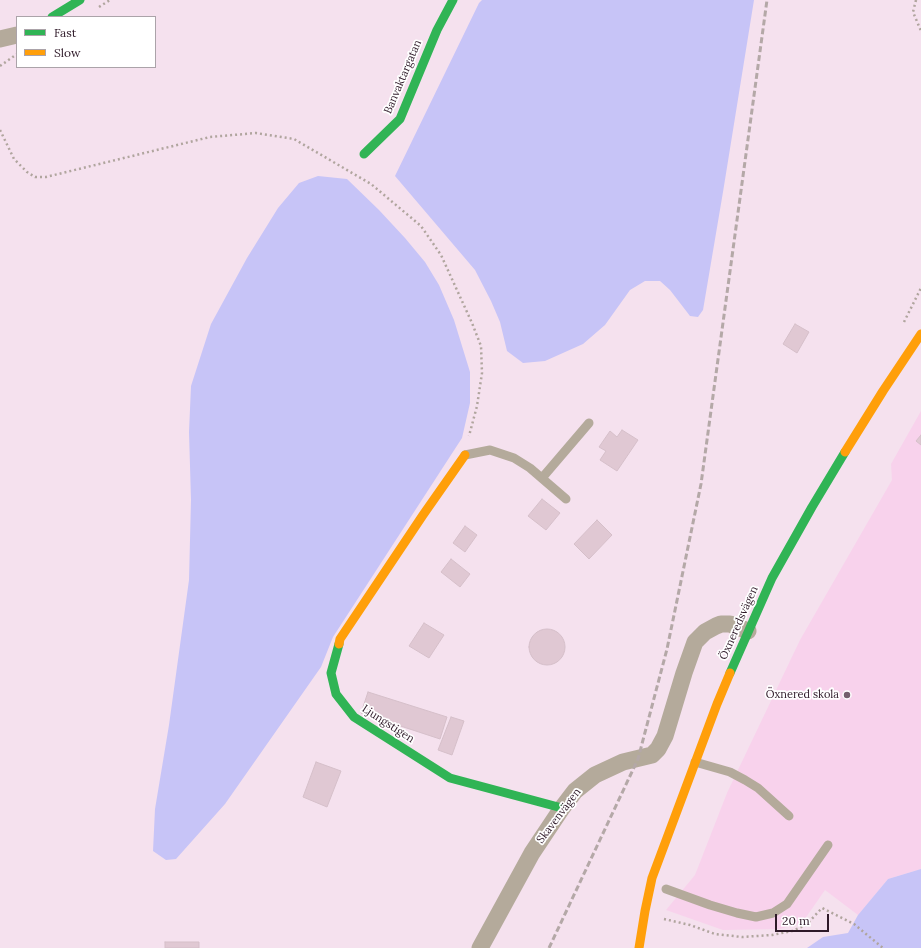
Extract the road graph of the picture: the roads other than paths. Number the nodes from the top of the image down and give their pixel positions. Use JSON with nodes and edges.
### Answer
{"nodes":[{"id":1,"x":80,"y":0,"type":"edge"},
{"id":2,"x":452,"y":0,"type":"edge"},
{"id":3,"x":54,"y":16,"type":"edge"},
{"id":4,"x":16,"y":35,"type":"edge"},
{"id":5,"x":0,"y":39,"type":"edge"},
{"id":6,"x":364,"y":154,"type":"dead end"},
{"id":7,"x":919,"y":341,"type":"edge"},
{"id":8,"x":589,"y":423,"type":"dead end"},
{"id":9,"x":465,"y":455,"type":"joint"},
{"id":10,"x":542,"y":478,"type":"junction"},
{"id":11,"x":566,"y":499,"type":"dead end"},
{"id":12,"x":748,"y":631,"type":"junction"},
{"id":13,"x":695,"y":762,"type":"junction"},
{"id":14,"x":562,"y":808,"type":"junction"},
{"id":15,"x":789,"y":816,"type":"dead end"},
{"id":16,"x":828,"y":845,"type":"dead end"},
{"id":17,"x":666,"y":889,"type":"dead end"},
{"id":18,"x":480,"y":948,"type":"edge"},
{"id":19,"x":639,"y":948,"type":"edge"}],
"edges":[{"from":1,"to":3,"type":"street"},
{"from":2,"to":6,"type":"street","name":"Banvaktargatan"},
{"from":4,"to":5,"type":"street"},
{"from":7,"to":12,"type":"street","name":"Öxneredsvägen"},
{"from":8,"to":10,"type":"lane"},
{"from":9,"to":10,"type":"lane"},
{"from":9,"to":14,"type":"street","name":"Ljungstigen"},
{"from":10,"to":11,"type":"lane"},
{"from":12,"to":13,"type":"street","name":"Öxneredsvägen"},
{"from":12,"to":14,"type":"street","name":"Skavenvägen"},
{"from":13,"to":15,"type":"lane"},
{"from":13,"to":19,"type":"street","name":"Öxneredsvägen"},
{"from":14,"to":18,"type":"street","name":"Skavenvägen"},
{"from":16,"to":17,"type":"lane"}]}
